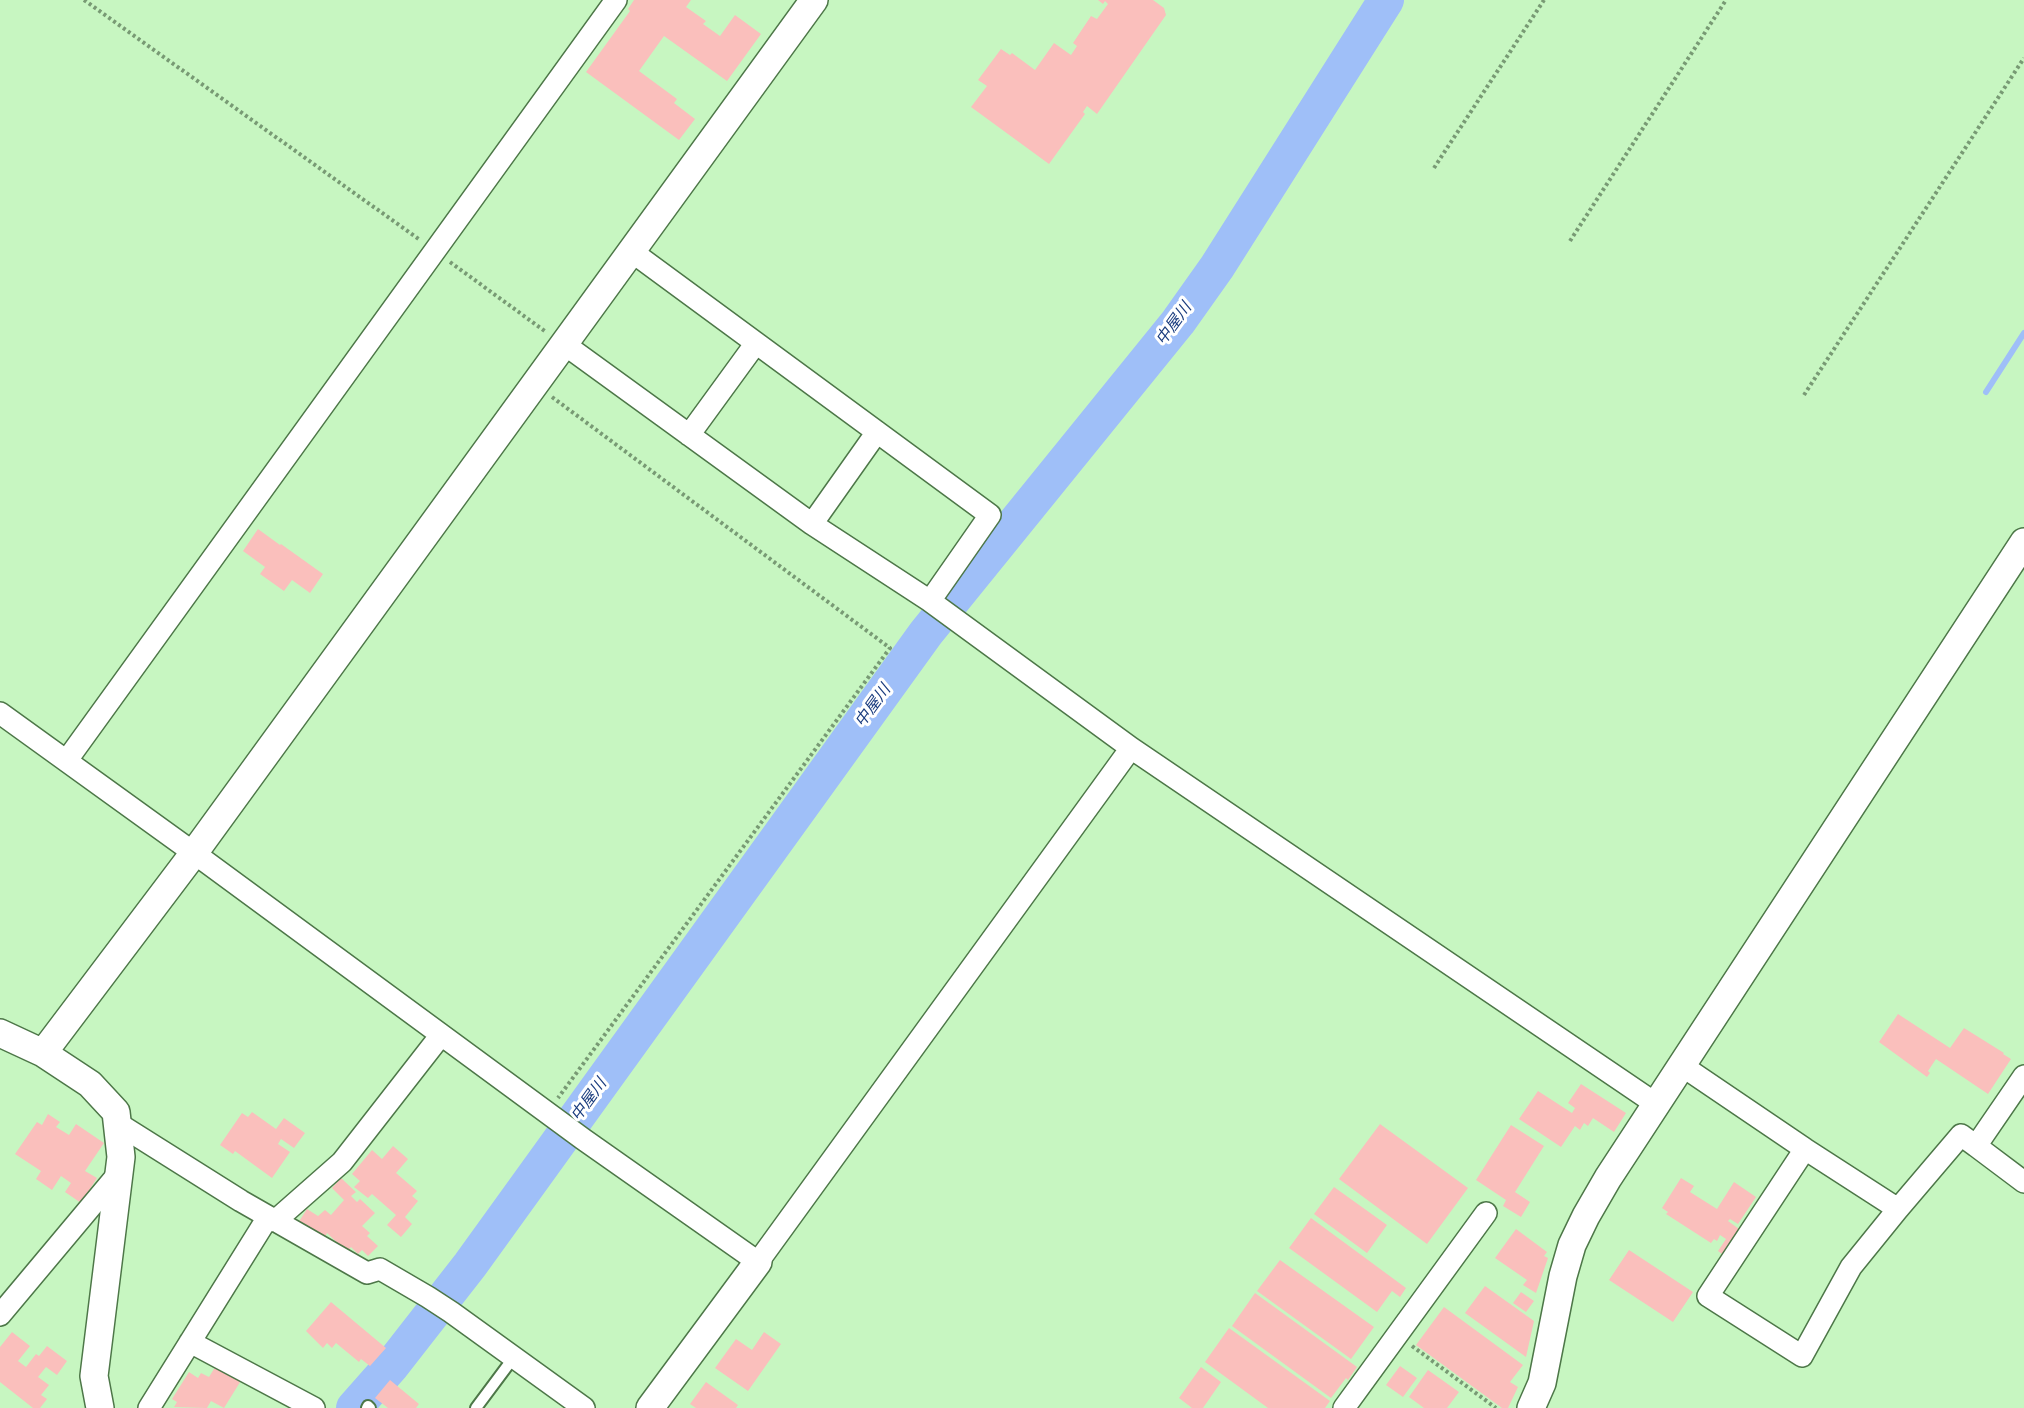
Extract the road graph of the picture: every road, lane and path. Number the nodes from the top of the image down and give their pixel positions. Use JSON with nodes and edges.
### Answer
{"nodes":[{"id":1,"x":84,"y":0,"type":"edge"},
{"id":2,"x":615,"y":0,"type":"edge"},
{"id":3,"x":814,"y":0,"type":"edge"},
{"id":4,"x":1544,"y":0,"type":"edge"},
{"id":5,"x":1726,"y":0,"type":"edge"},
{"id":6,"x":2024,"y":58,"type":"edge"},
{"id":7,"x":1434,"y":168,"type":"dead end"},
{"id":8,"x":1570,"y":241,"type":"dead end"},
{"id":9,"x":435,"y":251,"type":"junction"},
{"id":10,"x":631,"y":252,"type":"junction"},
{"id":11,"x":756,"y":343,"type":"junction"},
{"id":12,"x":564,"y":344,"type":"junction"},
{"id":13,"x":535,"y":384,"type":"junction"},
{"id":14,"x":1804,"y":395,"type":"dead end"},
{"id":15,"x":877,"y":432,"type":"junction"},
{"id":16,"x":689,"y":435,"type":"junction"},
{"id":17,"x":812,"y":524,"type":"junction"},
{"id":18,"x":2024,"y":542,"type":"edge"},
{"id":19,"x":940,"y":608,"type":"junction"},
{"id":20,"x":0,"y":713,"type":"edge"},
{"id":21,"x":1131,"y":748,"type":"junction"},
{"id":22,"x":67,"y":760,"type":"junction"},
{"id":23,"x":194,"y":853,"type":"junction"},
{"id":24,"x":0,"y":1033,"type":"edge"},
{"id":25,"x":441,"y":1035,"type":"junction"},
{"id":26,"x":44,"y":1053,"type":"junction"},
{"id":27,"x":1681,"y":1065,"type":"junction"},
{"id":28,"x":2024,"y":1076,"type":"edge"},
{"id":29,"x":1656,"y":1104,"type":"junction"},
{"id":30,"x":553,"y":1117,"type":"junction"},
{"id":31,"x":117,"y":1123,"type":"junction"},
{"id":32,"x":1976,"y":1146,"type":"junction"},
{"id":33,"x":1805,"y":1149,"type":"junction"},
{"id":34,"x":119,"y":1173,"type":"junction"},
{"id":35,"x":2024,"y":1182,"type":"edge"},
{"id":36,"x":1898,"y":1209,"type":"junction"},
{"id":37,"x":1486,"y":1213,"type":"dead end"},
{"id":38,"x":272,"y":1219,"type":"junction"},
{"id":39,"x":758,"y":1262,"type":"junction"},
{"id":40,"x":0,"y":1315,"type":"edge"},
{"id":41,"x":1397,"y":1335,"type":"junction"},
{"id":42,"x":190,"y":1342,"type":"junction"},
{"id":43,"x":514,"y":1357,"type":"junction"},
{"id":44,"x":100,"y":1408,"type":"edge"},
{"id":45,"x":149,"y":1408,"type":"edge"},
{"id":46,"x":314,"y":1408,"type":"edge"},
{"id":47,"x":476,"y":1408,"type":"edge"},
{"id":48,"x":584,"y":1408,"type":"edge"},
{"id":49,"x":650,"y":1408,"type":"edge"},
{"id":50,"x":1344,"y":1408,"type":"edge"},
{"id":51,"x":1496,"y":1408,"type":"edge"},
{"id":52,"x":1531,"y":1408,"type":"edge"}],
"edges":[{"from":1,"to":9,"type":"path"},
{"from":2,"to":9,"type":"street"},
{"from":3,"to":10,"type":"street"},
{"from":4,"to":7,"type":"path"},
{"from":5,"to":8,"type":"path"},
{"from":6,"to":14,"type":"path"},
{"from":9,"to":12,"type":"path"},
{"from":9,"to":22,"type":"street"},
{"from":10,"to":11,"type":"street"},
{"from":10,"to":12,"type":"street"},
{"from":11,"to":15,"type":"street"},
{"from":11,"to":16,"type":"street"},
{"from":12,"to":13,"type":"street"},
{"from":12,"to":16,"type":"street"},
{"from":13,"to":23,"type":"street"},
{"from":13,"to":30,"type":"path"},
{"from":15,"to":17,"type":"street"},
{"from":15,"to":19,"type":"street"},
{"from":16,"to":17,"type":"street"},
{"from":17,"to":19,"type":"street"},
{"from":18,"to":27,"type":"street"},
{"from":19,"to":21,"type":"street"},
{"from":20,"to":22,"type":"street"},
{"from":21,"to":29,"type":"street"},
{"from":21,"to":39,"type":"street"},
{"from":22,"to":23,"type":"street"},
{"from":23,"to":25,"type":"street"},
{"from":23,"to":26,"type":"street"},
{"from":24,"to":26,"type":"street"},
{"from":25,"to":30,"type":"street"},
{"from":25,"to":38,"type":"street"},
{"from":26,"to":31,"type":"street"},
{"from":27,"to":29,"type":"street"},
{"from":27,"to":33,"type":"street"},
{"from":28,"to":32,"type":"street"},
{"from":29,"to":52,"type":"street"},
{"from":30,"to":39,"type":"street"},
{"from":31,"to":34,"type":"street"},
{"from":31,"to":38,"type":"street"},
{"from":32,"to":35,"type":"street"},
{"from":32,"to":36,"type":"street"},
{"from":33,"to":36,"type":"street"},
{"from":33,"to":36,"type":"street"},
{"from":34,"to":40,"type":"street"},
{"from":34,"to":44,"type":"street"},
{"from":37,"to":41,"type":"street"},
{"from":38,"to":42,"type":"street"},
{"from":38,"to":43,"type":"street"},
{"from":39,"to":49,"type":"street"},
{"from":41,"to":50,"type":"street"},
{"from":41,"to":51,"type":"path"},
{"from":42,"to":45,"type":"street"},
{"from":42,"to":46,"type":"street"},
{"from":43,"to":47,"type":"lane"},
{"from":43,"to":48,"type":"street"}]}
